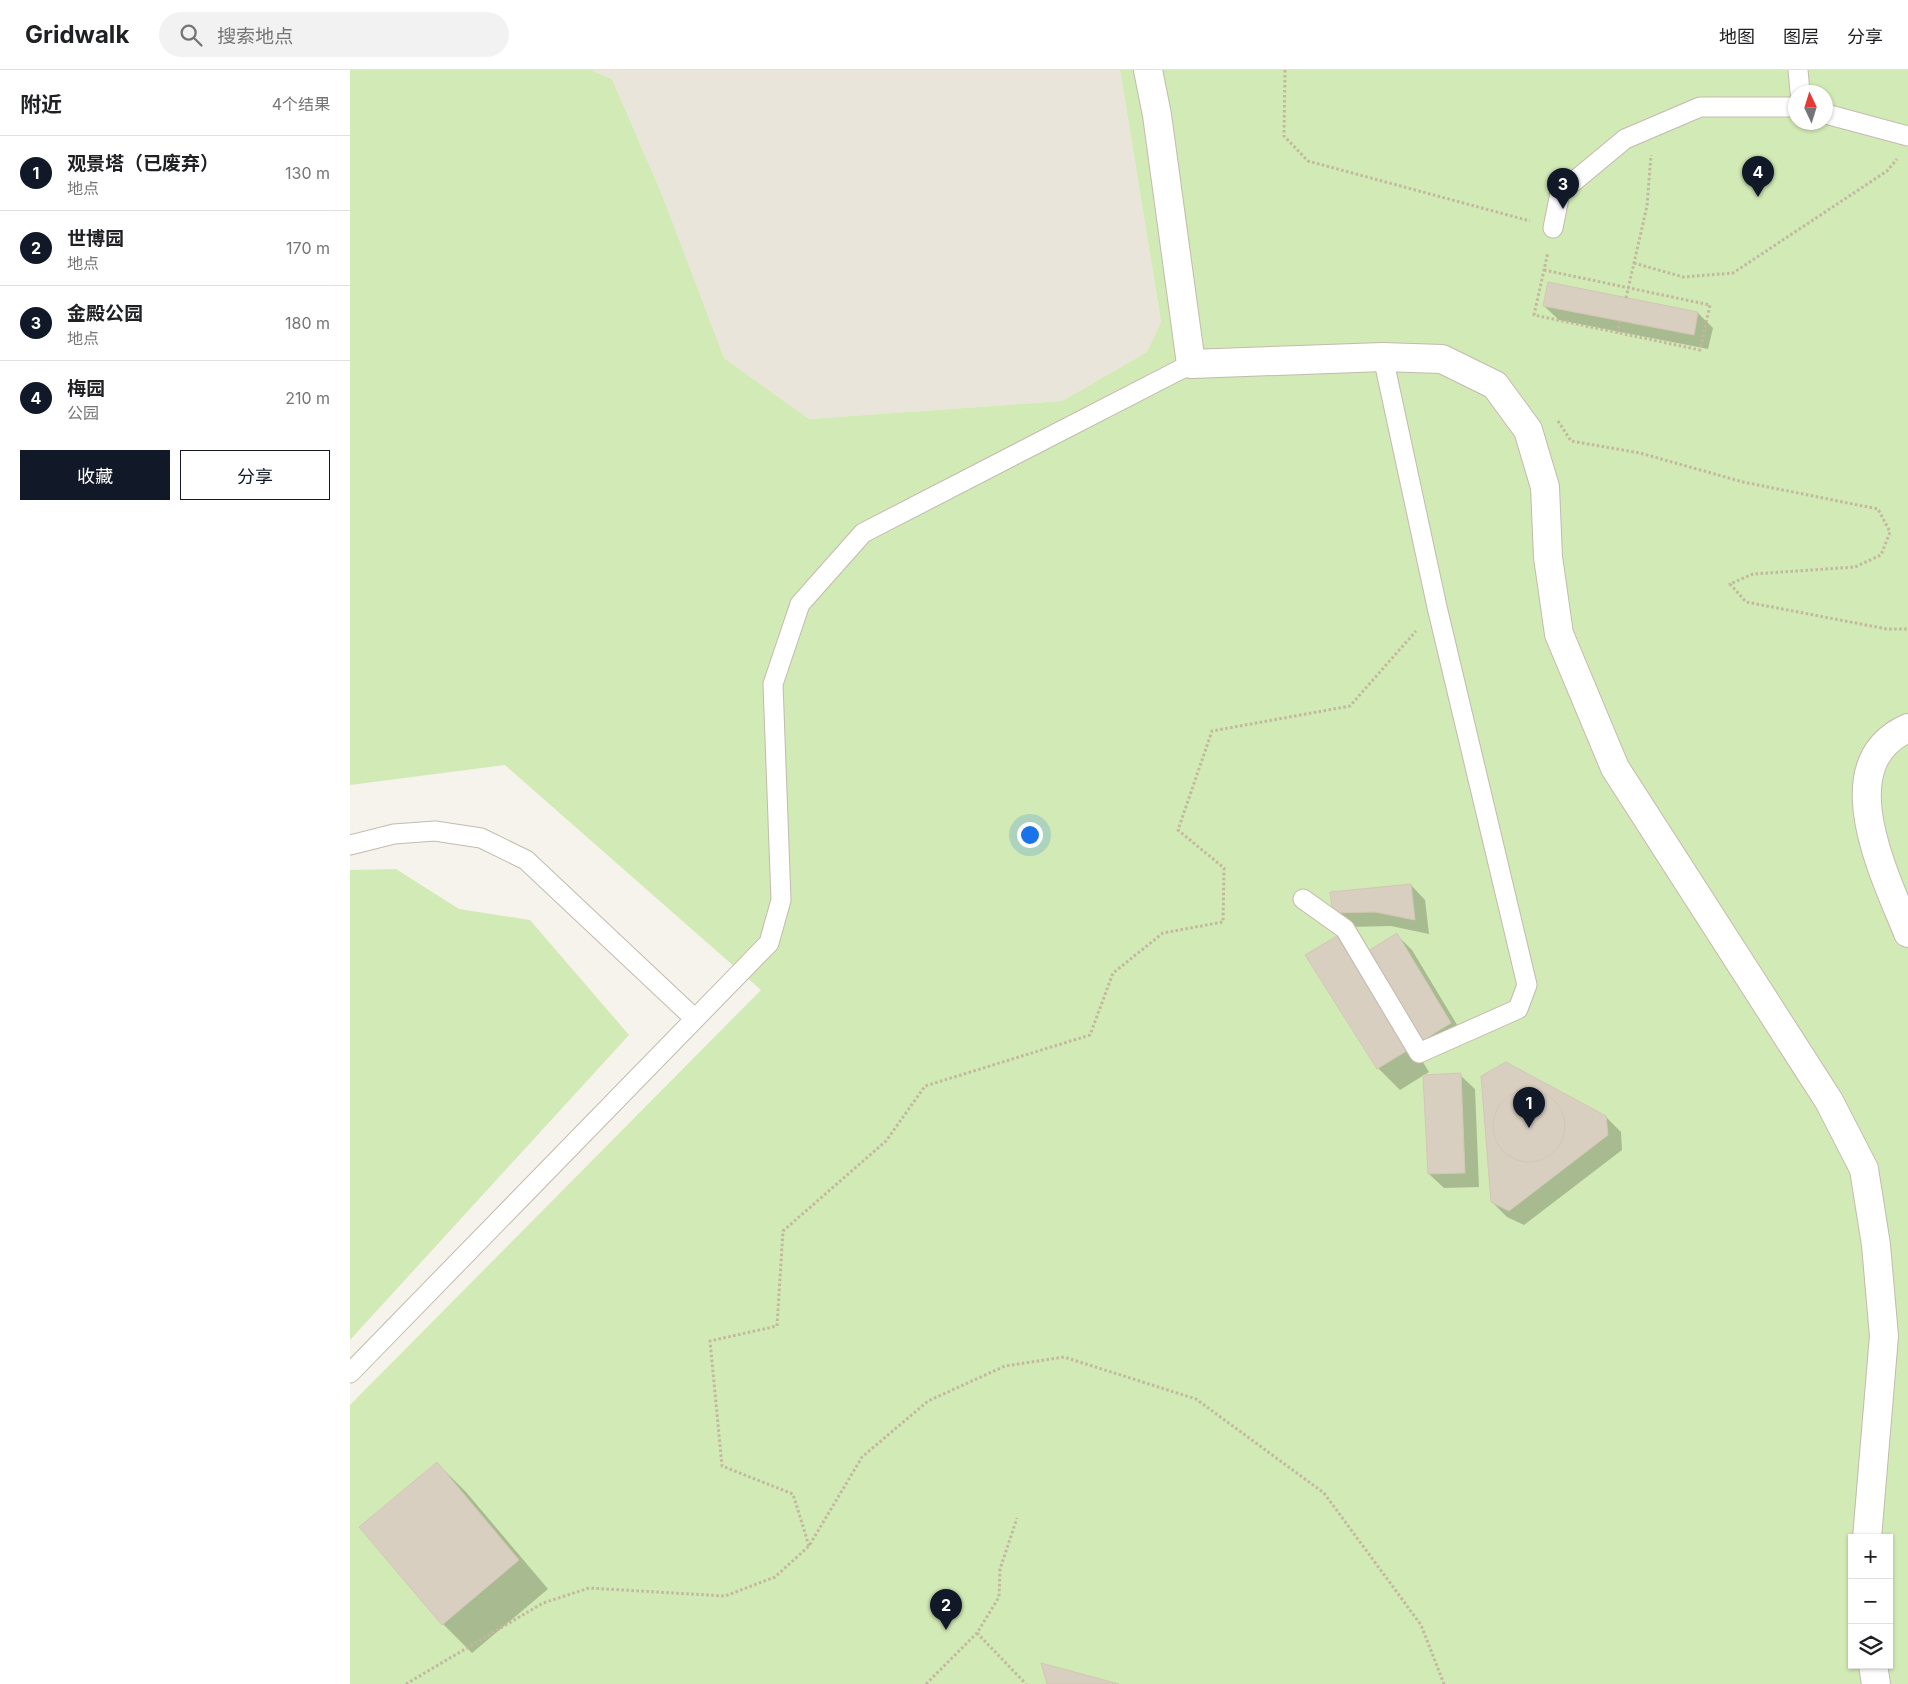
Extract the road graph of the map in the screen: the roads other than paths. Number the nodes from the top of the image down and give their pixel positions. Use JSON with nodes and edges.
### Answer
{"nodes":[{"id":1,"x":1148,"y":70,"type":"edge"},
{"id":2,"x":1798,"y":70,"type":"edge"},
{"id":3,"x":1799,"y":85,"type":"edge"},
{"id":4,"x":1788,"y":107,"type":"edge"},
{"id":5,"x":1833,"y":117,"type":"edge"},
{"id":6,"x":1905,"y":144,"type":"edge"},
{"id":7,"x":1553,"y":228,"type":"road end"},
{"id":8,"x":1383,"y":357,"type":"junction"},
{"id":9,"x":1191,"y":364,"type":"junction"},
{"id":10,"x":1908,"y":728,"type":"edge"},
{"id":11,"x":350,"y":846,"type":"edge"},
{"id":12,"x":1303,"y":899,"type":"dead end"},
{"id":13,"x":1908,"y":933,"type":"edge"},
{"id":14,"x":695,"y":1019,"type":"junction"},
{"id":15,"x":350,"y":1373,"type":"edge"},
{"id":16,"x":1867,"y":1534,"type":"edge"},
{"id":17,"x":1874,"y":1669,"type":"edge"},
{"id":18,"x":1876,"y":1684,"type":"edge"}],
"edges":[{"from":1,"to":9,"type":"street"},
{"from":2,"to":3,"type":"lane"},
{"from":4,"to":7,"type":"lane"},
{"from":5,"to":6,"type":"lane"},
{"from":8,"to":9,"type":"street"},
{"from":8,"to":12,"type":"lane"},
{"from":8,"to":16,"type":"street"},
{"from":9,"to":14,"type":"lane"},
{"from":10,"to":13,"type":"street"},
{"from":11,"to":14,"type":"lane"},
{"from":14,"to":15,"type":"lane"},
{"from":17,"to":18,"type":"street"}]}
